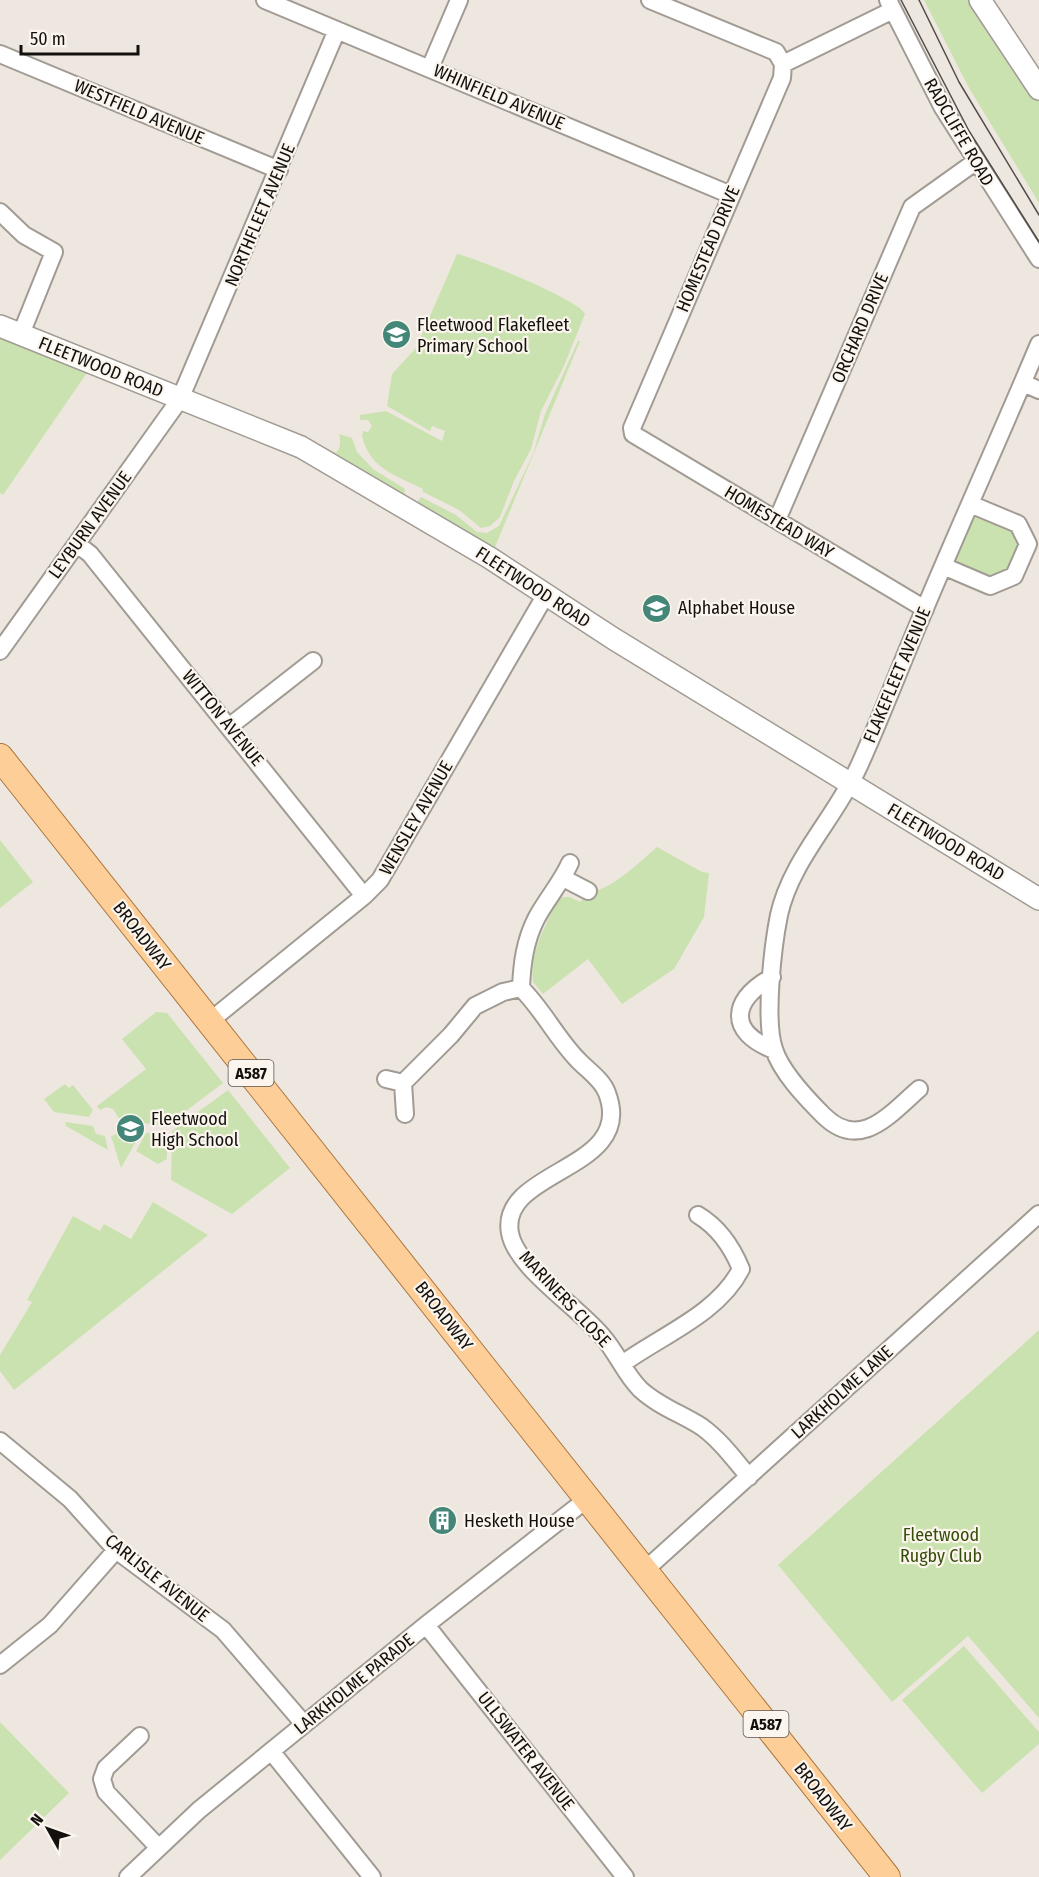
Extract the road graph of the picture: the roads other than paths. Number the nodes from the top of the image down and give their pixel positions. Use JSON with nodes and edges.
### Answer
{"nodes":[{"id":1,"x":265,"y":0,"type":"edge"},
{"id":2,"x":459,"y":0,"type":"edge"},
{"id":3,"x":650,"y":0,"type":"edge"},
{"id":4,"x":980,"y":0,"type":"edge"},
{"id":5,"x":890,"y":5,"type":"edge"},
{"id":6,"x":337,"y":30,"type":"junction"},
{"id":7,"x":0,"y":54,"type":"edge"},
{"id":8,"x":783,"y":64,"type":"junction"},
{"id":9,"x":430,"y":68,"type":"junction"},
{"id":10,"x":1039,"y":89,"type":"edge"},
{"id":11,"x":975,"y":162,"type":"junction"},
{"id":12,"x":279,"y":170,"type":"junction"},
{"id":13,"x":732,"y":195,"type":"junction"},
{"id":14,"x":0,"y":212,"type":"edge"},
{"id":15,"x":1039,"y":259,"type":"edge"},
{"id":16,"x":0,"y":326,"type":"edge"},
{"id":17,"x":21,"y":334,"type":"junction"},
{"id":18,"x":1039,"y":344,"type":"edge"},
{"id":19,"x":1023,"y":383,"type":"junction"},
{"id":20,"x":1039,"y":390,"type":"edge"},
{"id":21,"x":180,"y":399,"type":"junction"},
{"id":22,"x":633,"y":434,"type":"joint"},
{"id":23,"x":970,"y":504,"type":"junction"},
{"id":24,"x":777,"y":520,"type":"junction"},
{"id":25,"x":77,"y":544,"type":"junction"},
{"id":26,"x":943,"y":566,"type":"junction"},
{"id":27,"x":545,"y":596,"type":"junction"},
{"id":28,"x":925,"y":609,"type":"junction"},
{"id":29,"x":0,"y":651,"type":"edge"},
{"id":30,"x":313,"y":661,"type":"dead end"},
{"id":31,"x":230,"y":726,"type":"junction"},
{"id":32,"x":0,"y":756,"type":"edge"},
{"id":33,"x":849,"y":784,"type":"junction"},
{"id":34,"x":588,"y":891,"type":"dead end"},
{"id":35,"x":364,"y":896,"type":"junction"},
{"id":36,"x":1039,"y":898,"type":"edge"},
{"id":37,"x":772,"y":977,"type":"junction"},
{"id":38,"x":521,"y":988,"type":"junction"},
{"id":39,"x":210,"y":1021,"type":"junction"},
{"id":40,"x":774,"y":1050,"type":"junction"},
{"id":41,"x":386,"y":1079,"type":"dead end"},
{"id":42,"x":403,"y":1083,"type":"junction"},
{"id":43,"x":919,"y":1089,"type":"dead end"},
{"id":44,"x":405,"y":1114,"type":"dead end"},
{"id":45,"x":1039,"y":1214,"type":"edge"},
{"id":46,"x":698,"y":1215,"type":"dead end"},
{"id":47,"x":622,"y":1364,"type":"junction"},
{"id":48,"x":0,"y":1441,"type":"edge"},
{"id":49,"x":749,"y":1477,"type":"junction"},
{"id":50,"x":588,"y":1499,"type":"junction"},
{"id":51,"x":116,"y":1550,"type":"junction"},
{"id":52,"x":645,"y":1570,"type":"junction"},
{"id":53,"x":426,"y":1625,"type":"junction"},
{"id":54,"x":0,"y":1665,"type":"edge"},
{"id":55,"x":304,"y":1724,"type":"junction"},
{"id":56,"x":140,"y":1736,"type":"dead end"},
{"id":57,"x":271,"y":1751,"type":"junction"},
{"id":58,"x":158,"y":1846,"type":"junction"},
{"id":59,"x":128,"y":1877,"type":"edge"},
{"id":60,"x":372,"y":1877,"type":"edge"},
{"id":61,"x":625,"y":1877,"type":"edge"},
{"id":62,"x":886,"y":1877,"type":"edge"}],
"edges":[{"from":1,"to":6,"type":"street","name":"WHINFIELD AVENUE"},
{"from":2,"to":9,"type":"street"},
{"from":3,"to":8,"type":"street"},
{"from":4,"to":10,"type":"street"},
{"from":5,"to":8,"type":"street"},
{"from":5,"to":11,"type":"street","name":"RADCLIFFE ROAD"},
{"from":6,"to":9,"type":"street","name":"WHINFIELD AVENUE"},
{"from":6,"to":12,"type":"street","name":"NORTHFLEET AVENUE"},
{"from":7,"to":12,"type":"street","name":"WESTFIELD AVENUE"},
{"from":8,"to":13,"type":"street","name":"HOMESTEAD DRIVE"},
{"from":9,"to":13,"type":"street","name":"WHINFIELD AVENUE"},
{"from":11,"to":15,"type":"street","name":"RADCLIFFE ROAD"},
{"from":11,"to":24,"type":"street","name":"ORCHARD DRIVE"},
{"from":12,"to":21,"type":"street","name":"NORTHFLEET AVENUE"},
{"from":13,"to":22,"type":"street","name":"HOMESTEAD DRIVE"},
{"from":14,"to":17,"type":"street"},
{"from":16,"to":17,"type":"street","name":"FLEETWOOD ROAD"},
{"from":17,"to":21,"type":"street","name":"FLEETWOOD ROAD"},
{"from":18,"to":19,"type":"street","name":"FLAKEFLEET AVENUE"},
{"from":19,"to":20,"type":"street"},
{"from":19,"to":23,"type":"street","name":"FLAKEFLEET AVENUE"},
{"from":21,"to":25,"type":"street","name":"LEYBURN AVENUE"},
{"from":21,"to":27,"type":"street","name":"FLEETWOOD ROAD"},
{"from":22,"to":24,"type":"street","name":"HOMESTEAD WAY"},
{"from":23,"to":26,"type":"street","name":"FLAKEFLEET AVENUE"},
{"from":23,"to":26,"type":"street"},
{"from":24,"to":28,"type":"street","name":"HOMESTEAD WAY"},
{"from":25,"to":29,"type":"street","name":"LEYBURN AVENUE"},
{"from":25,"to":31,"type":"street","name":"WITTON AVENUE"},
{"from":26,"to":28,"type":"street","name":"FLAKEFLEET AVENUE"},
{"from":27,"to":33,"type":"street","name":"FLEETWOOD ROAD"},
{"from":27,"to":35,"type":"street","name":"WENSLEY AVENUE"},
{"from":28,"to":33,"type":"street","name":"FLAKEFLEET AVENUE"},
{"from":30,"to":31,"type":"street"},
{"from":31,"to":35,"type":"street","name":"WITTON AVENUE"},
{"from":32,"to":39,"type":"main road","name":"BROADWAY","number":"A587"},
{"from":33,"to":36,"type":"street","name":"FLEETWOOD ROAD"},
{"from":33,"to":37,"type":"street","name":"FLAKEFLEET AVENUE"},
{"from":34,"to":38,"type":"street"},
{"from":35,"to":39,"type":"street","name":"WENSLEY AVENUE"},
{"from":37,"to":40,"type":"street","name":"FLAKEFLEET AVENUE"},
{"from":37,"to":40,"type":"street"},
{"from":38,"to":42,"type":"street"},
{"from":38,"to":47,"type":"street","name":"MARINERS CLOSE"},
{"from":39,"to":50,"type":"main road","name":"BROADWAY","number":"A587"},
{"from":40,"to":43,"type":"street"},
{"from":41,"to":42,"type":"street"},
{"from":42,"to":44,"type":"street"},
{"from":45,"to":49,"type":"street","name":"LARKHOLME LANE"},
{"from":46,"to":47,"type":"street","name":"MARINERS CLOSE"},
{"from":47,"to":49,"type":"street","name":"MARINERS CLOSE"},
{"from":48,"to":51,"type":"street","name":"CARLISLE AVENUE"},
{"from":49,"to":52,"type":"street","name":"LARKHOLME LANE"},
{"from":50,"to":52,"type":"main road","name":"BROADWAY","number":"A587"},
{"from":50,"to":53,"type":"street","name":"LARKHOLME PARADE"},
{"from":51,"to":54,"type":"street"},
{"from":51,"to":55,"type":"street","name":"CARLISLE AVENUE"},
{"from":52,"to":62,"type":"main road","name":"BROADWAY","number":"A587"},
{"from":53,"to":55,"type":"street","name":"LARKHOLME PARADE"},
{"from":53,"to":61,"type":"street","name":"ULLSWATER AVENUE"},
{"from":55,"to":57,"type":"street","name":"LARKHOLME PARADE"},
{"from":56,"to":58,"type":"street"},
{"from":57,"to":58,"type":"street","name":"LARKHOLME PARADE"},
{"from":57,"to":60,"type":"street"},
{"from":58,"to":59,"type":"street","name":"LARKHOLME PARADE"}]}
